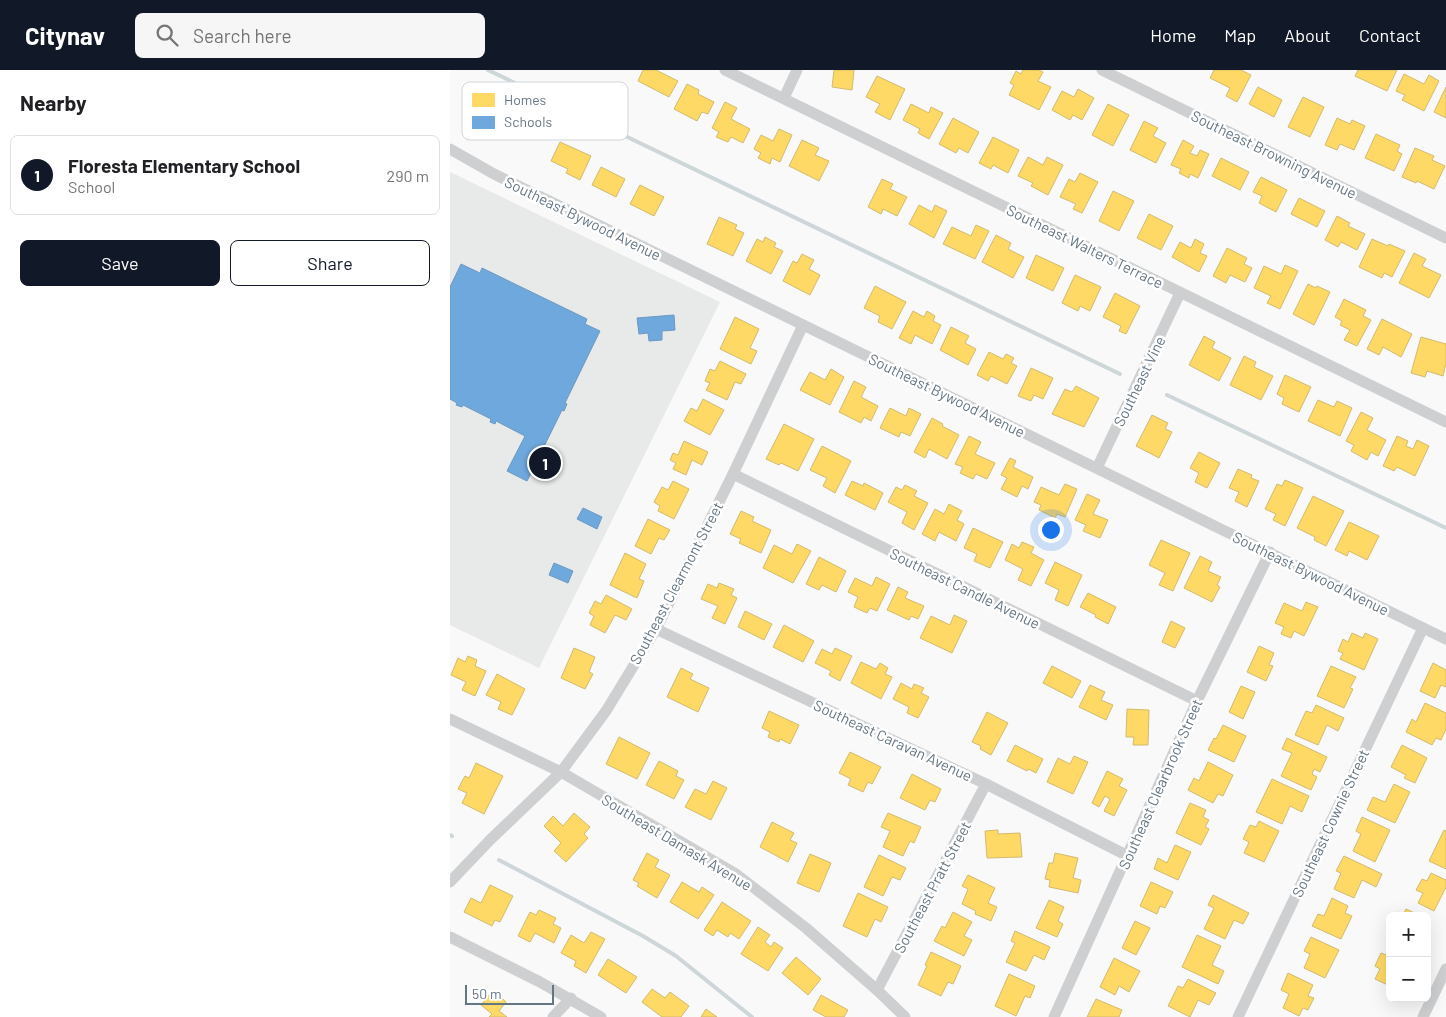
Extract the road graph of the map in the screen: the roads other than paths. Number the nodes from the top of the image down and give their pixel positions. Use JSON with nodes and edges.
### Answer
{"nodes":[{"id":1,"x":725,"y":70,"type":"edge"},
{"id":2,"x":797,"y":70,"type":"edge"},
{"id":3,"x":1102,"y":70,"type":"edge"},
{"id":4,"x":784,"y":98,"type":"junction"},
{"id":5,"x":453,"y":152,"type":"edge"},
{"id":6,"x":1446,"y":238,"type":"edge"},
{"id":7,"x":1180,"y":293,"type":"junction"},
{"id":8,"x":803,"y":325,"type":"junction"},
{"id":9,"x":1446,"y":422,"type":"edge"},
{"id":10,"x":1097,"y":468,"type":"junction"},
{"id":11,"x":733,"y":474,"type":"junction"},
{"id":12,"x":1270,"y":552,"type":"junction"},
{"id":13,"x":1423,"y":628,"type":"junction"},
{"id":14,"x":656,"y":629,"type":"junction"},
{"id":15,"x":1446,"y":639,"type":"edge"},
{"id":16,"x":1197,"y":701,"type":"junction"},
{"id":17,"x":450,"y":719,"type":"edge"},
{"id":18,"x":561,"y":772,"type":"junction"},
{"id":19,"x":986,"y":784,"type":"junction"},
{"id":20,"x":1128,"y":856,"type":"junction"},
{"id":21,"x":450,"y":882,"type":"edge"},
{"id":22,"x":450,"y":937,"type":"edge"},
{"id":23,"x":1446,"y":969,"type":"edge"},
{"id":24,"x":877,"y":990,"type":"junction"},
{"id":25,"x":571,"y":998,"type":"junction"},
{"id":26,"x":553,"y":1017,"type":"edge"},
{"id":27,"x":601,"y":1017,"type":"edge"},
{"id":28,"x":905,"y":1017,"type":"edge"},
{"id":29,"x":1054,"y":1017,"type":"edge"},
{"id":30,"x":1238,"y":1017,"type":"edge"},
{"id":31,"x":1424,"y":1017,"type":"edge"}],
"edges":[{"from":1,"to":4,"type":"street","name":"Southeast Walters Terrace"},
{"from":2,"to":4,"type":"street"},
{"from":3,"to":6,"type":"street","name":"Southeast Browning Avenue"},
{"from":4,"to":7,"type":"street","name":"Southeast Walters Terrace"},
{"from":5,"to":8,"type":"street","name":"Southeast Bywood Avenue"},
{"from":7,"to":9,"type":"street","name":"Southeast Walters Terrace"},
{"from":7,"to":10,"type":"street","name":"Southeast Vine"},
{"from":8,"to":10,"type":"street","name":"Southeast Bywood Avenue"},
{"from":8,"to":11,"type":"street","name":"Southeast Clearmont Street"},
{"from":10,"to":12,"type":"street","name":"Southeast Bywood Avenue"},
{"from":11,"to":14,"type":"street","name":"Southeast Clearmont Street"},
{"from":11,"to":16,"type":"street","name":"Southeast Candle Avenue"},
{"from":12,"to":13,"type":"street","name":"Southeast Bywood Avenue"},
{"from":12,"to":16,"type":"street","name":"Southeast Clearbrook Street"},
{"from":13,"to":15,"type":"street","name":"Southeast Bywood Avenue"},
{"from":13,"to":30,"type":"street","name":"Southeast Cownie Street"},
{"from":14,"to":18,"type":"street","name":"Southeast Clearmont Street"},
{"from":14,"to":19,"type":"street","name":"Southeast Caravan Avenue"},
{"from":16,"to":20,"type":"street","name":"Southeast Clearbrook Street"},
{"from":17,"to":18,"type":"street","name":"Southeast Damask Avenue"},
{"from":18,"to":21,"type":"street","name":"Southeast Clearmont Street"},
{"from":18,"to":24,"type":"street","name":"Southeast Damask Avenue"},
{"from":19,"to":20,"type":"street","name":"Southeast Caravan Avenue"},
{"from":19,"to":24,"type":"street","name":"Southeast Pratt Street"},
{"from":20,"to":29,"type":"street","name":"Southeast Clearbrook Street"},
{"from":22,"to":25,"type":"street"},
{"from":23,"to":31,"type":"street"},
{"from":24,"to":28,"type":"street","name":"Southeast Damask Avenue"},
{"from":25,"to":26,"type":"street"},
{"from":25,"to":27,"type":"street"}]}
